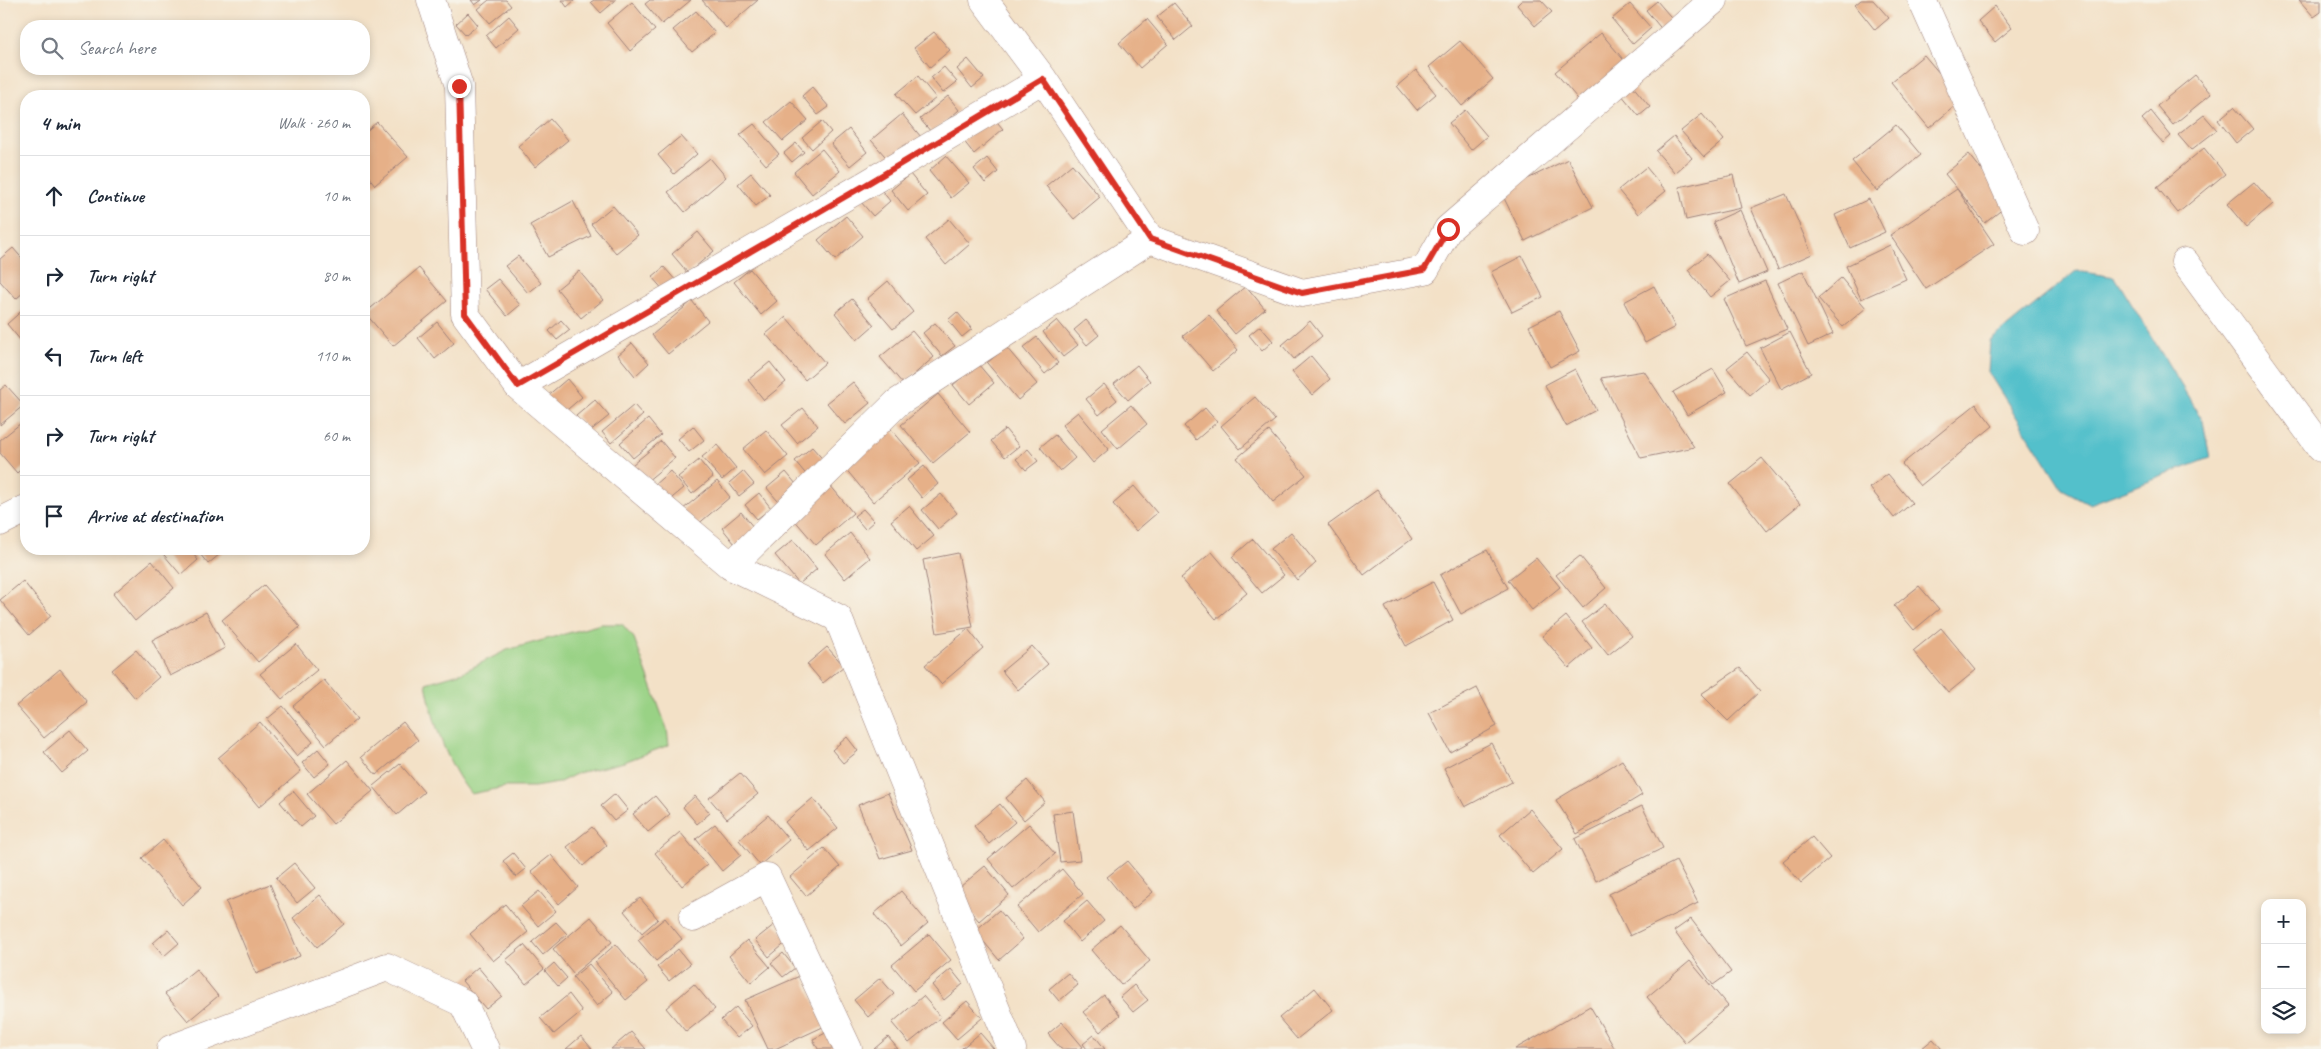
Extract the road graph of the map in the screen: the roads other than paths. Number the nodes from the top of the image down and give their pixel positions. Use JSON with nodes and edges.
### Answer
{"nodes":[{"id":1,"x":431,"y":0,"type":"edge"},
{"id":2,"x":984,"y":0,"type":"edge"},
{"id":3,"x":1714,"y":0,"type":"edge"},
{"id":4,"x":1922,"y":0,"type":"edge"},
{"id":5,"x":1043,"y":79,"type":"junction"},
{"id":6,"x":2025,"y":231,"type":"dead end"},
{"id":7,"x":1150,"y":239,"type":"junction"},
{"id":8,"x":2185,"y":262,"type":"dead end"},
{"id":9,"x":518,"y":386,"type":"junction"},
{"id":10,"x":2321,"y":448,"type":"edge"},
{"id":11,"x":20,"y":511,"type":"edge"},
{"id":12,"x":0,"y":522,"type":"edge"},
{"id":13,"x":731,"y":566,"type":"junction"},
{"id":14,"x":693,"y":918,"type":"dead end"},
{"id":15,"x":171,"y":1049,"type":"edge"},
{"id":16,"x":485,"y":1049,"type":"edge"},
{"id":17,"x":848,"y":1049,"type":"edge"},
{"id":18,"x":1012,"y":1049,"type":"edge"}],
"edges":[{"from":1,"to":9,"type":"street"},
{"from":2,"to":5,"type":"street"},
{"from":3,"to":7,"type":"street"},
{"from":4,"to":6,"type":"street"},
{"from":5,"to":7,"type":"street"},
{"from":5,"to":9,"type":"street"},
{"from":7,"to":13,"type":"street"},
{"from":8,"to":10,"type":"street"},
{"from":9,"to":13,"type":"street"},
{"from":11,"to":12,"type":"street"},
{"from":13,"to":18,"type":"street"},
{"from":14,"to":17,"type":"street"},
{"from":15,"to":16,"type":"street"}]}
